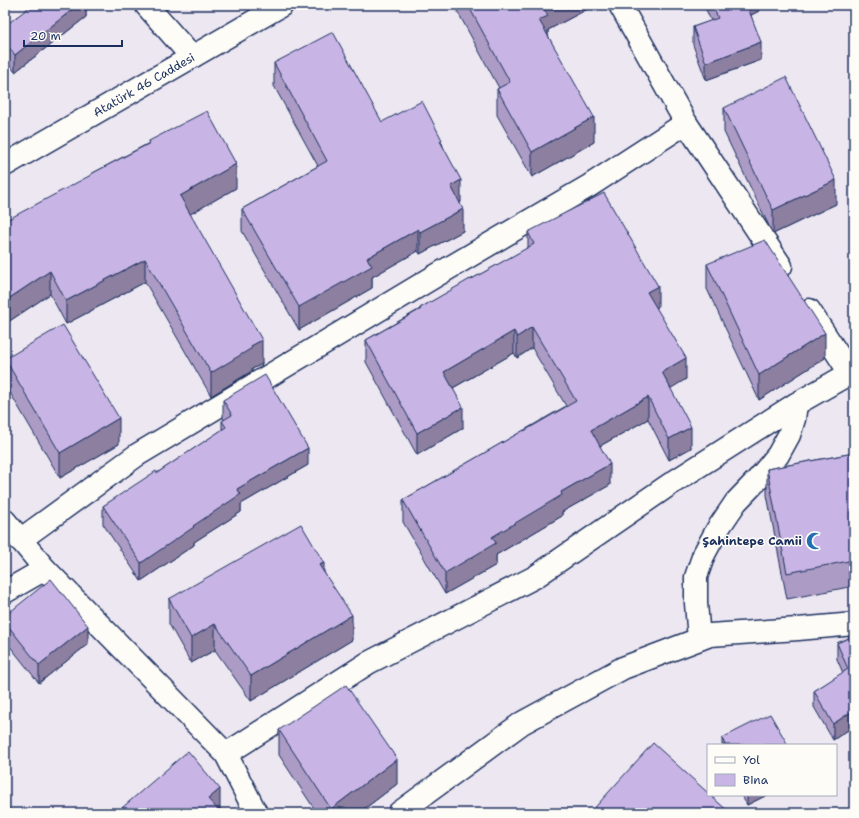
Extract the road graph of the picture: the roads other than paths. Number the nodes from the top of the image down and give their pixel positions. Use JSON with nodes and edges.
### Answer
{"nodes":[{"id":1,"x":146,"y":5,"type":"edge"},
{"id":2,"x":282,"y":5,"type":"edge"},
{"id":3,"x":620,"y":5,"type":"edge"},
{"id":4,"x":192,"y":57,"type":"junction"},
{"id":5,"x":686,"y":123,"type":"junction"},
{"id":6,"x":5,"y":165,"type":"edge"},
{"id":7,"x":852,"y":372,"type":"edge"},
{"id":8,"x":796,"y":404,"type":"junction"},
{"id":9,"x":5,"y":521,"type":"edge"},
{"id":10,"x":20,"y":540,"type":"junction"},
{"id":11,"x":45,"y":569,"type":"junction"},
{"id":12,"x":5,"y":592,"type":"edge"},
{"id":13,"x":854,"y":624,"type":"edge"},
{"id":14,"x":699,"y":639,"type":"junction"},
{"id":15,"x":226,"y":754,"type":"junction"},
{"id":16,"x":256,"y":813,"type":"edge"},
{"id":17,"x":400,"y":813,"type":"edge"}],
"edges":[{"from":1,"to":4,"type":"street"},
{"from":2,"to":4,"type":"street","name":"Atatürk 46 Caddesi"},
{"from":3,"to":5,"type":"street"},
{"from":4,"to":6,"type":"street","name":"Atatürk 46 Caddesi"},
{"from":5,"to":7,"type":"street"},
{"from":5,"to":10,"type":"street"},
{"from":7,"to":8,"type":"street"},
{"from":8,"to":14,"type":"street"},
{"from":8,"to":15,"type":"street"},
{"from":9,"to":10,"type":"street"},
{"from":10,"to":11,"type":"street"},
{"from":11,"to":12,"type":"street"},
{"from":11,"to":15,"type":"street"},
{"from":13,"to":14,"type":"street"},
{"from":14,"to":17,"type":"street"},
{"from":15,"to":16,"type":"street"}]}
